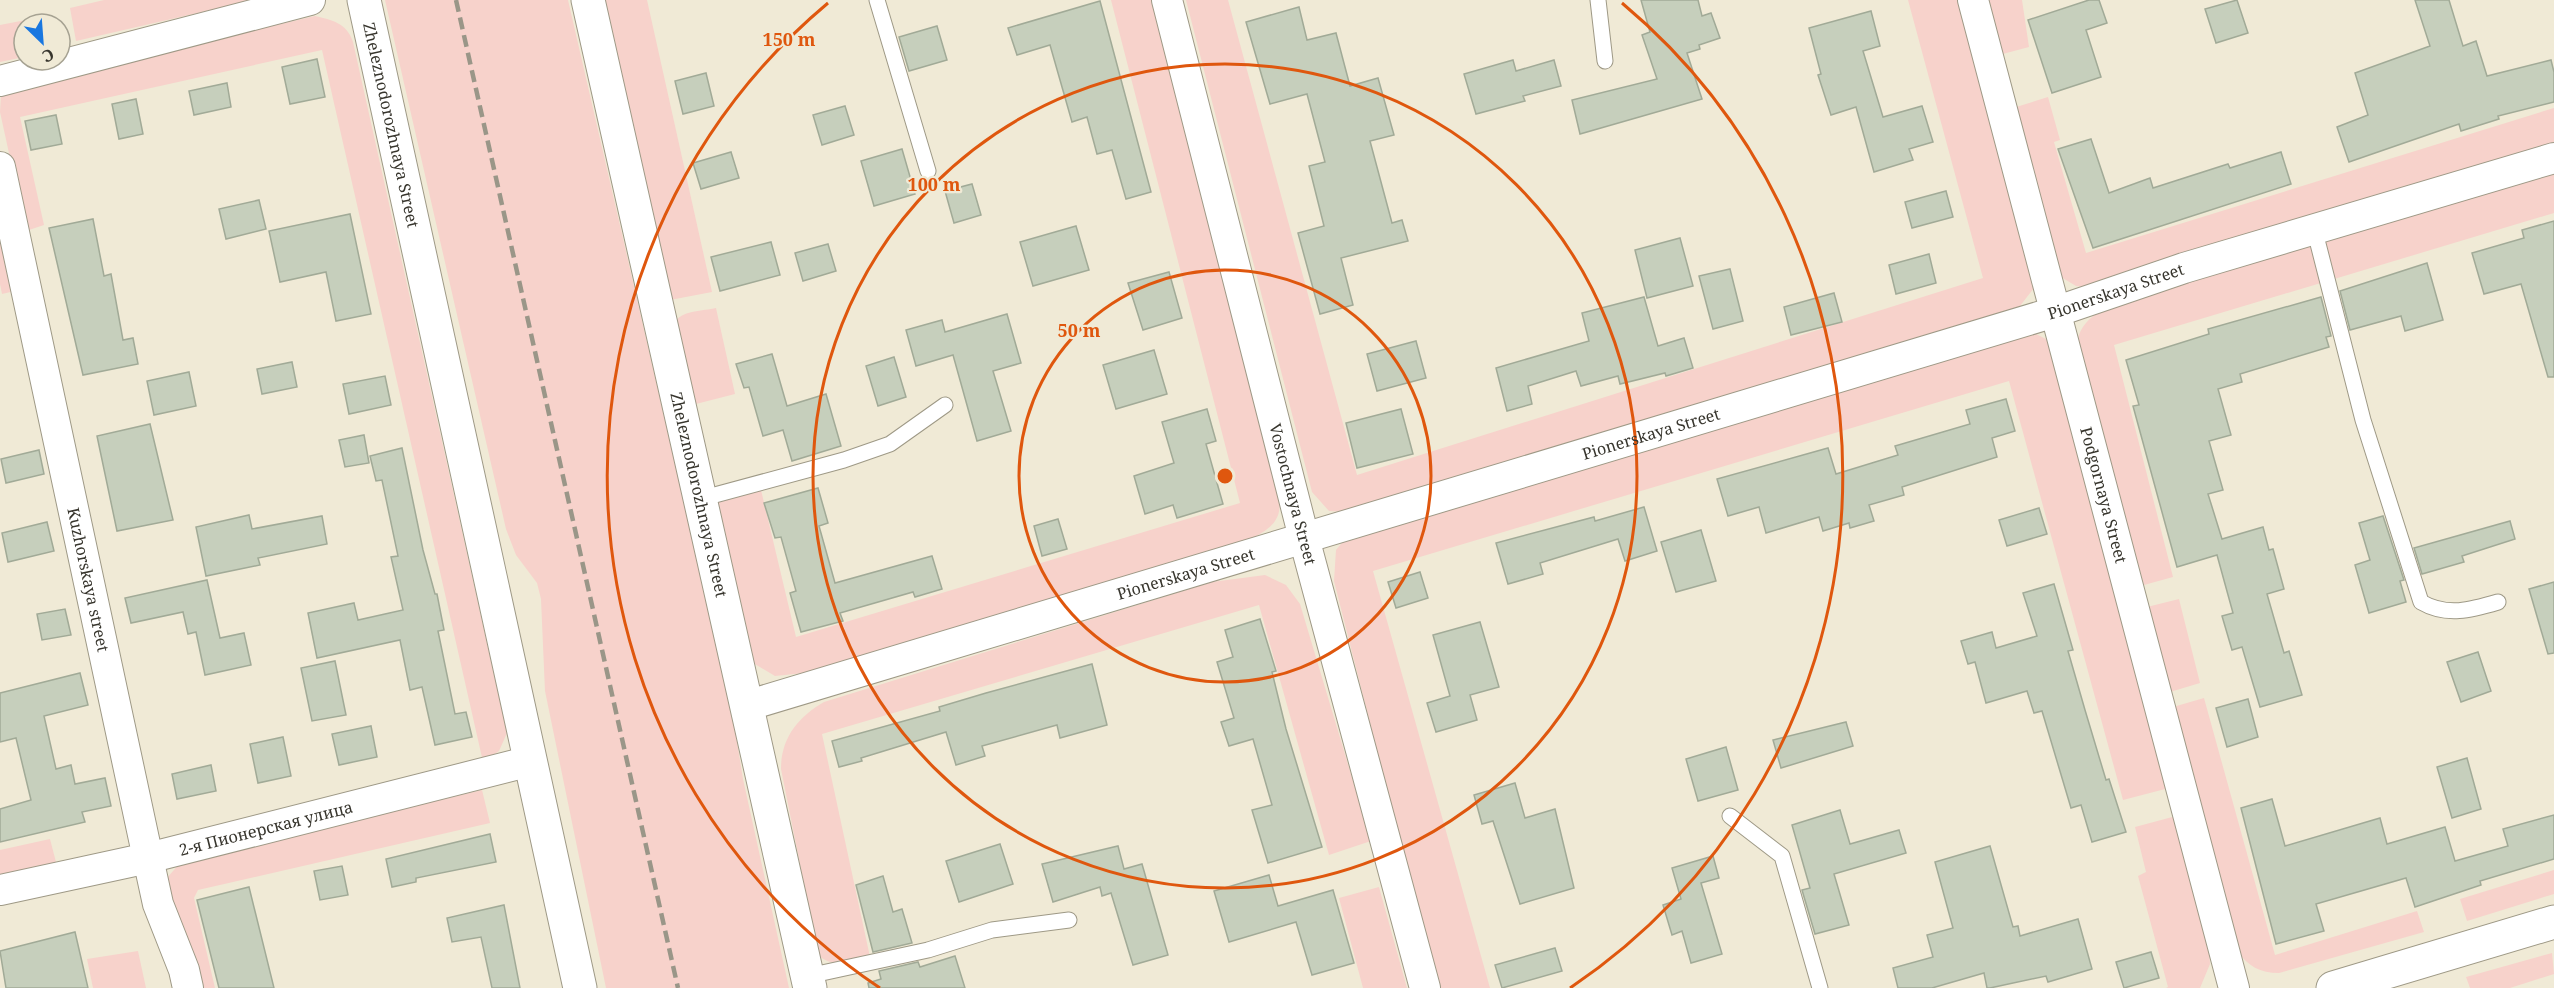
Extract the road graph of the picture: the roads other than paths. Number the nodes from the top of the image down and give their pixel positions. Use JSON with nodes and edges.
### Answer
{"nodes":[{"id":1,"x":309,"y":0,"type":"edge"},
{"id":2,"x":364,"y":0,"type":"edge"},
{"id":3,"x":588,"y":0,"type":"edge"},
{"id":4,"x":878,"y":0,"type":"edge"},
{"id":5,"x":1167,"y":0,"type":"edge"},
{"id":6,"x":1598,"y":0,"type":"edge"},
{"id":7,"x":1973,"y":0,"type":"edge"},
{"id":8,"x":1605,"y":61,"type":"dead end"},
{"id":9,"x":0,"y":81,"type":"edge"},
{"id":10,"x":2554,"y":158,"type":"edge"},
{"id":11,"x":0,"y":167,"type":"edge"},
{"id":12,"x":928,"y":171,"type":"dead end"},
{"id":13,"x":2314,"y":228,"type":"junction"},
{"id":14,"x":2055,"y":312,"type":"junction"},
{"id":15,"x":945,"y":405,"type":"dead end"},
{"id":16,"x":700,"y":499,"type":"junction"},
{"id":17,"x":1304,"y":538,"type":"junction"},
{"id":18,"x":2498,"y":602,"type":"dead end"},
{"id":19,"x":746,"y":706,"type":"junction"},
{"id":20,"x":531,"y":761,"type":"junction"},
{"id":21,"x":1730,"y":816,"type":"dead end"},
{"id":22,"x":148,"y":858,"type":"junction"},
{"id":23,"x":0,"y":890,"type":"edge"},
{"id":24,"x":1068,"y":920,"type":"dead end"},
{"id":25,"x":2554,"y":922,"type":"edge"},
{"id":26,"x":809,"y":982,"type":"edge"},
{"id":27,"x":189,"y":988,"type":"edge"},
{"id":28,"x":580,"y":988,"type":"edge"},
{"id":29,"x":1425,"y":988,"type":"edge"},
{"id":30,"x":1820,"y":988,"type":"edge"},
{"id":31,"x":2234,"y":988,"type":"edge"},
{"id":32,"x":2333,"y":988,"type":"edge"}],
"edges":[{"from":1,"to":9,"type":"street"},
{"from":2,"to":20,"type":"street","name":"Zheleznodorozhnaya Street"},
{"from":3,"to":16,"type":"street","name":"Zheleznodorozhnaya Street"},
{"from":4,"to":12,"type":"lane"},
{"from":5,"to":17,"type":"street","name":"Vostochnaya Street"},
{"from":6,"to":8,"type":"lane"},
{"from":7,"to":14,"type":"street","name":"Podgornaya Street"},
{"from":10,"to":13,"type":"street","name":"Pionerskaya Street"},
{"from":11,"to":22,"type":"street","name":"Kuzhorskaya street"},
{"from":13,"to":14,"type":"street","name":"Pionerskaya Street"},
{"from":13,"to":18,"type":"lane"},
{"from":14,"to":17,"type":"street","name":"Pionerskaya Street"},
{"from":14,"to":31,"type":"street","name":"Podgornaya Street"},
{"from":15,"to":16,"type":"lane"},
{"from":16,"to":19,"type":"street","name":"Zheleznodorozhnaya Street"},
{"from":17,"to":19,"type":"street","name":"Pionerskaya Street"},
{"from":17,"to":29,"type":"street","name":"Vostochnaya Street"},
{"from":19,"to":26,"type":"street","name":"Zheleznodorozhnaya Street"},
{"from":20,"to":22,"type":"street","name":"2-я Пионерская улица"},
{"from":20,"to":28,"type":"street","name":"Zheleznodorozhnaya Street"},
{"from":21,"to":30,"type":"lane"},
{"from":22,"to":23,"type":"street","name":"2-я Пионерская улица"},
{"from":22,"to":27,"type":"street","name":"Kuzhorskaya street"},
{"from":24,"to":26,"type":"lane"},
{"from":25,"to":32,"type":"street"}]}
